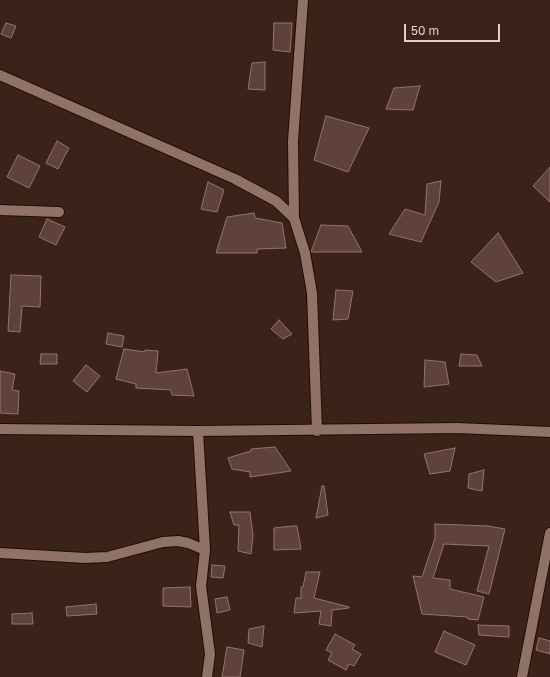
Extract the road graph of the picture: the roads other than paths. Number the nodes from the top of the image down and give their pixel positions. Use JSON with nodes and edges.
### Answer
{"nodes":[{"id":1,"x":303,"y":0,"type":"edge"},
{"id":2,"x":0,"y":75,"type":"edge"},
{"id":3,"x":0,"y":210,"type":"edge"},
{"id":4,"x":59,"y":212,"type":"dead end"},
{"id":5,"x":294,"y":218,"type":"junction"},
{"id":6,"x":0,"y":429,"type":"edge"},
{"id":7,"x":198,"y":431,"type":"junction"},
{"id":8,"x":317,"y":431,"type":"junction"},
{"id":9,"x":550,"y":432,"type":"edge"},
{"id":10,"x":550,"y":533,"type":"edge"},
{"id":11,"x":205,"y":550,"type":"junction"},
{"id":12,"x":0,"y":553,"type":"edge"},
{"id":13,"x":207,"y":677,"type":"edge"},
{"id":14,"x":522,"y":677,"type":"edge"}],
"edges":[{"from":1,"to":5,"type":"street"},
{"from":2,"to":5,"type":"street"},
{"from":3,"to":4,"type":"street"},
{"from":5,"to":8,"type":"street"},
{"from":6,"to":7,"type":"street"},
{"from":7,"to":8,"type":"street"},
{"from":7,"to":11,"type":"street"},
{"from":8,"to":9,"type":"street"},
{"from":10,"to":14,"type":"street"},
{"from":11,"to":12,"type":"street"},
{"from":11,"to":13,"type":"street"}]}
